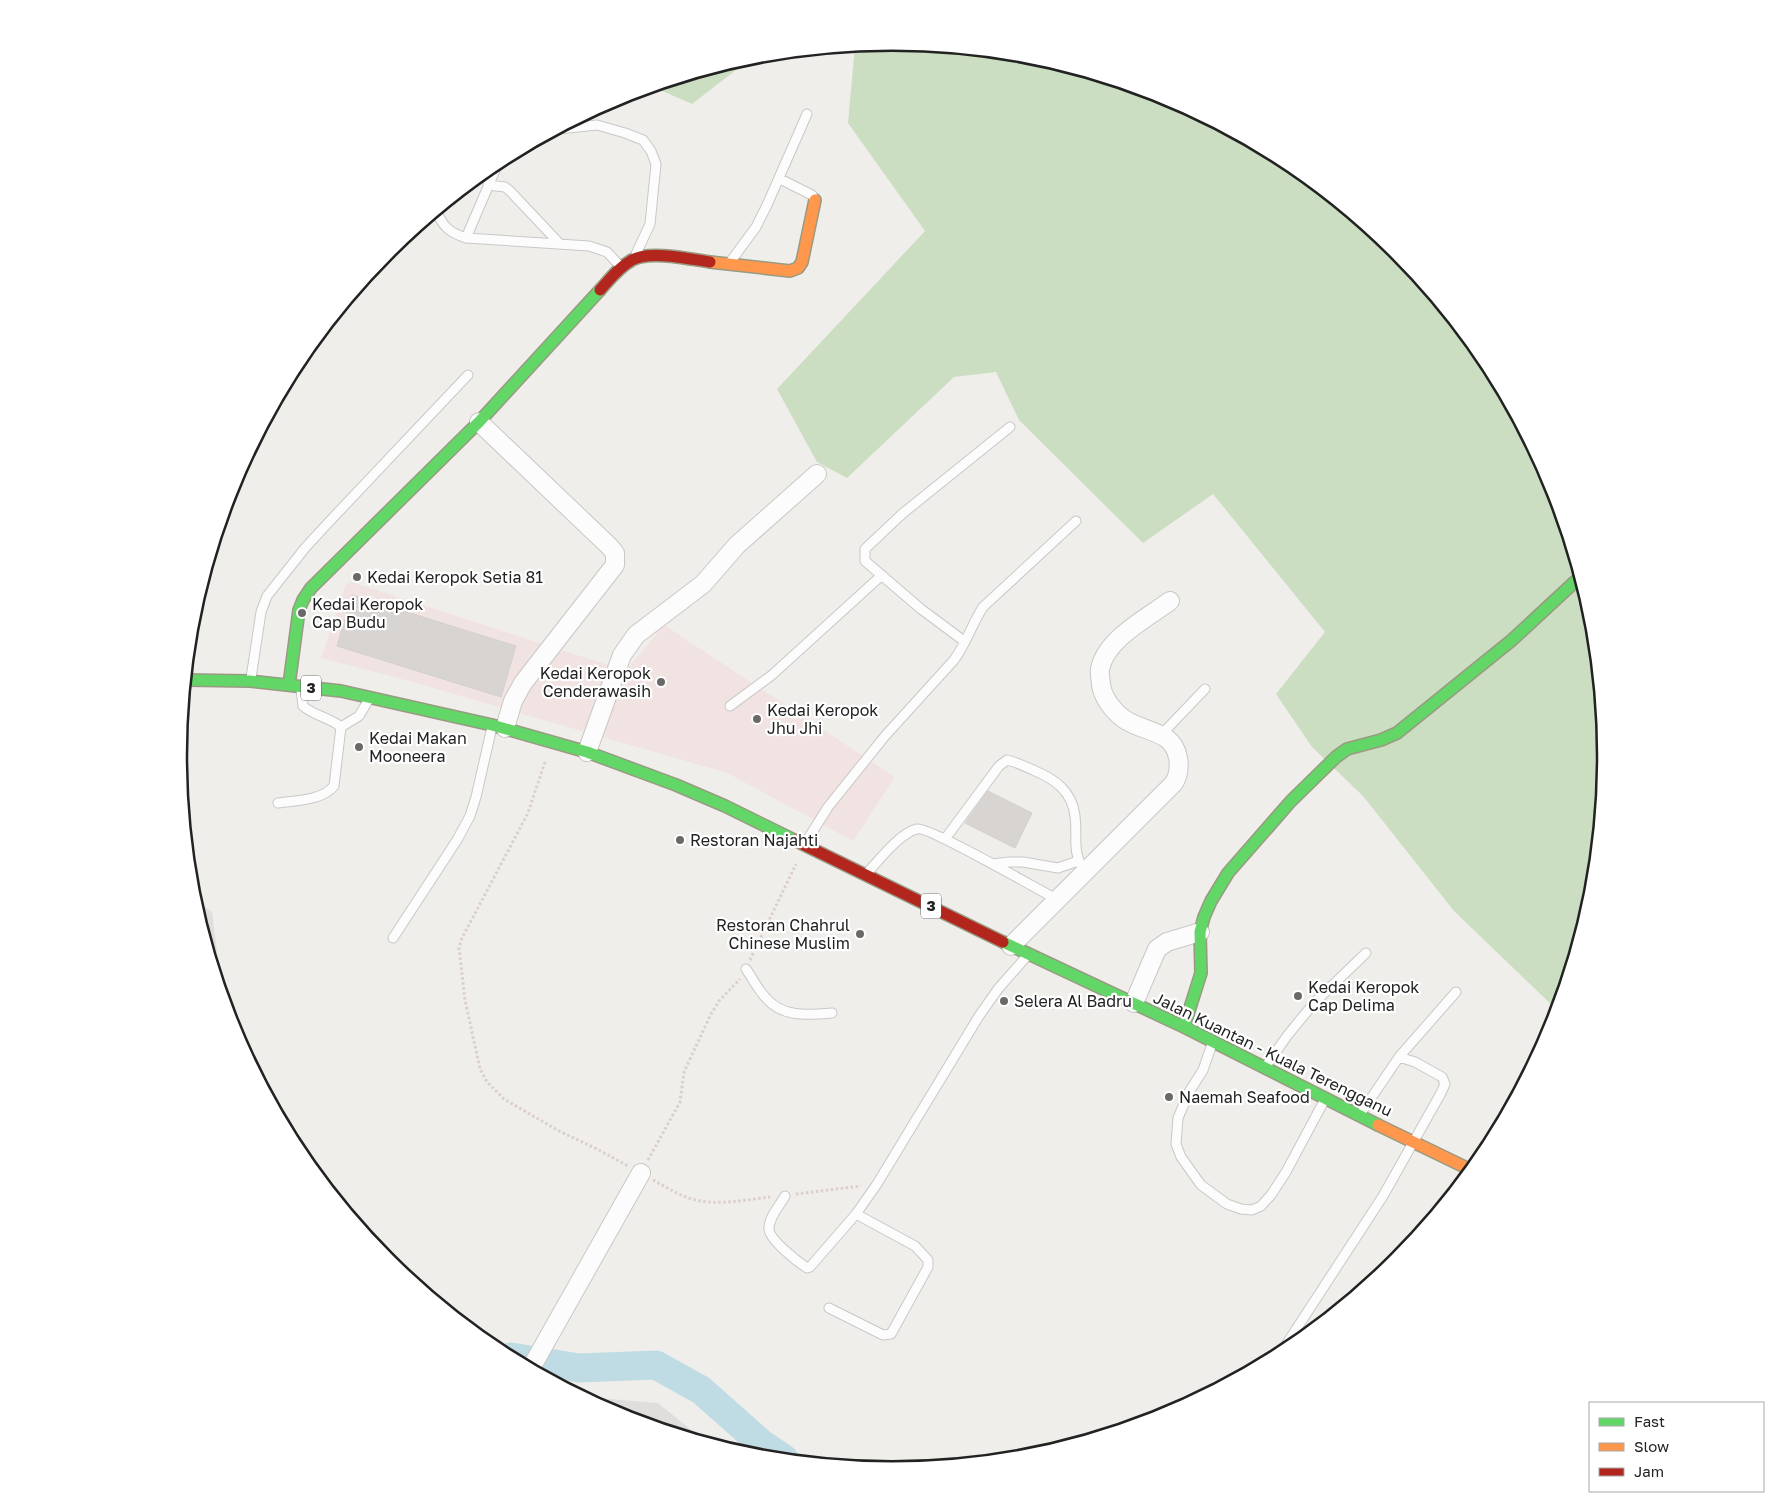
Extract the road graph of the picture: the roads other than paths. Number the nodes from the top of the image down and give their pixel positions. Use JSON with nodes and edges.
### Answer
{"nodes":[{"id":1,"x":807,"y":114,"type":"dead end"},
{"id":2,"x":574,"y":127,"type":"edge"},
{"id":3,"x":492,"y":176,"type":"edge"},
{"id":4,"x":780,"y":179,"type":"junction"},
{"id":5,"x":488,"y":185,"type":"junction"},
{"id":6,"x":815,"y":200,"type":"joint"},
{"id":7,"x":439,"y":216,"type":"edge"},
{"id":8,"x":466,"y":238,"type":"junction"},
{"id":9,"x":560,"y":244,"type":"junction"},
{"id":10,"x":635,"y":256,"type":"junction"},
{"id":11,"x":730,"y":264,"type":"junction"},
{"id":12,"x":621,"y":267,"type":"junction"},
{"id":13,"x":468,"y":375,"type":"dead end"},
{"id":14,"x":479,"y":422,"type":"junction"},
{"id":15,"x":1010,"y":427,"type":"dead end"},
{"id":16,"x":817,"y":474,"type":"dead end"},
{"id":17,"x":1076,"y":521,"type":"dead end"},
{"id":18,"x":882,"y":575,"type":"junction"},
{"id":19,"x":1575,"y":583,"type":"edge"},
{"id":20,"x":1170,"y":601,"type":"dead end"},
{"id":21,"x":964,"y":641,"type":"junction"},
{"id":22,"x":192,"y":680,"type":"edge"},
{"id":23,"x":250,"y":681,"type":"junction"},
{"id":24,"x":295,"y":686,"type":"junction"},
{"id":25,"x":1205,"y":689,"type":"dead end"},
{"id":26,"x":371,"y":697,"type":"junction"},
{"id":27,"x":730,"y":706,"type":"dead end"},
{"id":28,"x":341,"y":727,"type":"junction"},
{"id":29,"x":499,"y":727,"type":"junction"},
{"id":30,"x":1161,"y":735,"type":"junction"},
{"id":31,"x":587,"y":752,"type":"junction"},
{"id":32,"x":278,"y":803,"type":"dead end"},
{"id":33,"x":945,"y":839,"type":"junction"},
{"id":34,"x":805,"y":845,"type":"junction"},
{"id":35,"x":992,"y":864,"type":"junction"},
{"id":36,"x":1082,"y":866,"type":"junction"},
{"id":37,"x":866,"y":874,"type":"junction"},
{"id":38,"x":1058,"y":900,"type":"junction"},
{"id":39,"x":1200,"y":932,"type":"junction"},
{"id":40,"x":393,"y":938,"type":"dead end"},
{"id":41,"x":1011,"y":946,"type":"junction"},
{"id":42,"x":1366,"y":953,"type":"dead end"},
{"id":43,"x":1029,"y":954,"type":"junction"},
{"id":44,"x":746,"y":969,"type":"road end"},
{"id":45,"x":1456,"y":992,"type":"dead end"},
{"id":46,"x":1134,"y":1003,"type":"junction"},
{"id":47,"x":832,"y":1013,"type":"dead end"},
{"id":48,"x":1184,"y":1027,"type":"junction"},
{"id":49,"x":1213,"y":1042,"type":"junction"},
{"id":50,"x":1399,"y":1057,"type":"junction"},
{"id":51,"x":1265,"y":1069,"type":"junction"},
{"id":52,"x":1325,"y":1098,"type":"junction"},
{"id":53,"x":1360,"y":1115,"type":"junction"},
{"id":54,"x":1414,"y":1142,"type":"junction"},
{"id":55,"x":1464,"y":1167,"type":"edge"},
{"id":56,"x":641,"y":1173,"type":"road end"},
{"id":57,"x":785,"y":1196,"type":"road end"},
{"id":58,"x":856,"y":1214,"type":"junction"},
{"id":59,"x":830,"y":1308,"type":"dead end"},
{"id":60,"x":1292,"y":1336,"type":"edge"},
{"id":61,"x":534,"y":1362,"type":"edge"}],
"edges":[{"from":1,"to":4,"type":"lane"},
{"from":2,"to":10,"type":"lane"},
{"from":3,"to":5,"type":"lane"},
{"from":4,"to":6,"type":"lane"},
{"from":4,"to":11,"type":"lane"},
{"from":5,"to":8,"type":"lane"},
{"from":5,"to":9,"type":"lane"},
{"from":6,"to":11,"type":"main road"},
{"from":7,"to":8,"type":"lane"},
{"from":8,"to":9,"type":"lane"},
{"from":9,"to":12,"type":"lane"},
{"from":10,"to":11,"type":"main road"},
{"from":10,"to":12,"type":"main road"},
{"from":12,"to":14,"type":"main road"},
{"from":13,"to":23,"type":"lane"},
{"from":14,"to":24,"type":"main road"},
{"from":14,"to":29,"type":"street"},
{"from":15,"to":18,"type":"lane"},
{"from":16,"to":31,"type":"street"},
{"from":17,"to":21,"type":"lane"},
{"from":18,"to":21,"type":"lane"},
{"from":18,"to":27,"type":"lane"},
{"from":19,"to":39,"type":"main road"},
{"from":20,"to":30,"type":"street"},
{"from":21,"to":34,"type":"lane"},
{"from":22,"to":23,"type":"main road","name":"Jalan Kuantan - Kuala Terengganu","number":"3"},
{"from":23,"to":24,"type":"main road","name":"Jalan Kuantan - Kuala Terengganu","number":"3"},
{"from":24,"to":26,"type":"main road","name":"Jalan Kuantan - Kuala Terengganu","number":"3"},
{"from":24,"to":28,"type":"lane"},
{"from":25,"to":30,"type":"lane"},
{"from":26,"to":28,"type":"lane"},
{"from":26,"to":29,"type":"main road","name":"Jalan Kuantan - Kuala Terengganu","number":"3"},
{"from":28,"to":32,"type":"lane"},
{"from":29,"to":31,"type":"main road","name":"Jalan Kuantan - Kuala Terengganu","number":"3"},
{"from":29,"to":40,"type":"lane"},
{"from":30,"to":36,"type":"street"},
{"from":31,"to":34,"type":"main road","name":"Jalan Kuantan - Kuala Terengganu","number":"3"},
{"from":33,"to":35,"type":"lane"},
{"from":33,"to":36,"type":"lane"},
{"from":33,"to":37,"type":"lane"},
{"from":34,"to":37,"type":"main road","name":"Jalan Kuantan - Kuala Terengganu","number":"3"},
{"from":35,"to":36,"type":"lane"},
{"from":35,"to":38,"type":"lane"},
{"from":36,"to":38,"type":"street"},
{"from":37,"to":41,"type":"main road","name":"Jalan Kuantan - Kuala Terengganu","number":"3"},
{"from":38,"to":41,"type":"street"},
{"from":39,"to":46,"type":"street"},
{"from":39,"to":48,"type":"main road"},
{"from":41,"to":43,"type":"main road","name":"Jalan Kuantan - Kuala Terengganu","number":"3"},
{"from":42,"to":51,"type":"lane"},
{"from":43,"to":46,"type":"main road","name":"Jalan Kuantan - Kuala Terengganu","number":"3"},
{"from":43,"to":58,"type":"lane"},
{"from":44,"to":47,"type":"lane"},
{"from":45,"to":50,"type":"lane"},
{"from":46,"to":48,"type":"main road","name":"Jalan Kuantan - Kuala Terengganu","number":"3"},
{"from":48,"to":49,"type":"main road","name":"Jalan Kuantan - Kuala Terengganu","number":"3"},
{"from":49,"to":51,"type":"main road","name":"Jalan Kuantan - Kuala Terengganu","number":"3"},
{"from":49,"to":52,"type":"lane"},
{"from":50,"to":53,"type":"lane"},
{"from":50,"to":54,"type":"lane"},
{"from":51,"to":52,"type":"main road","name":"Jalan Kuantan - Kuala Terengganu","number":"3"},
{"from":52,"to":53,"type":"main road","name":"Jalan Kuantan - Kuala Terengganu","number":"3"},
{"from":53,"to":54,"type":"main road","name":"Jalan Kuantan - Kuala Terengganu","number":"3"},
{"from":54,"to":55,"type":"main road","name":"Jalan Kuantan - Kuala Terengganu","number":"3"},
{"from":54,"to":60,"type":"lane"},
{"from":56,"to":61,"type":"street"},
{"from":57,"to":58,"type":"lane"},
{"from":58,"to":59,"type":"lane"}]}
